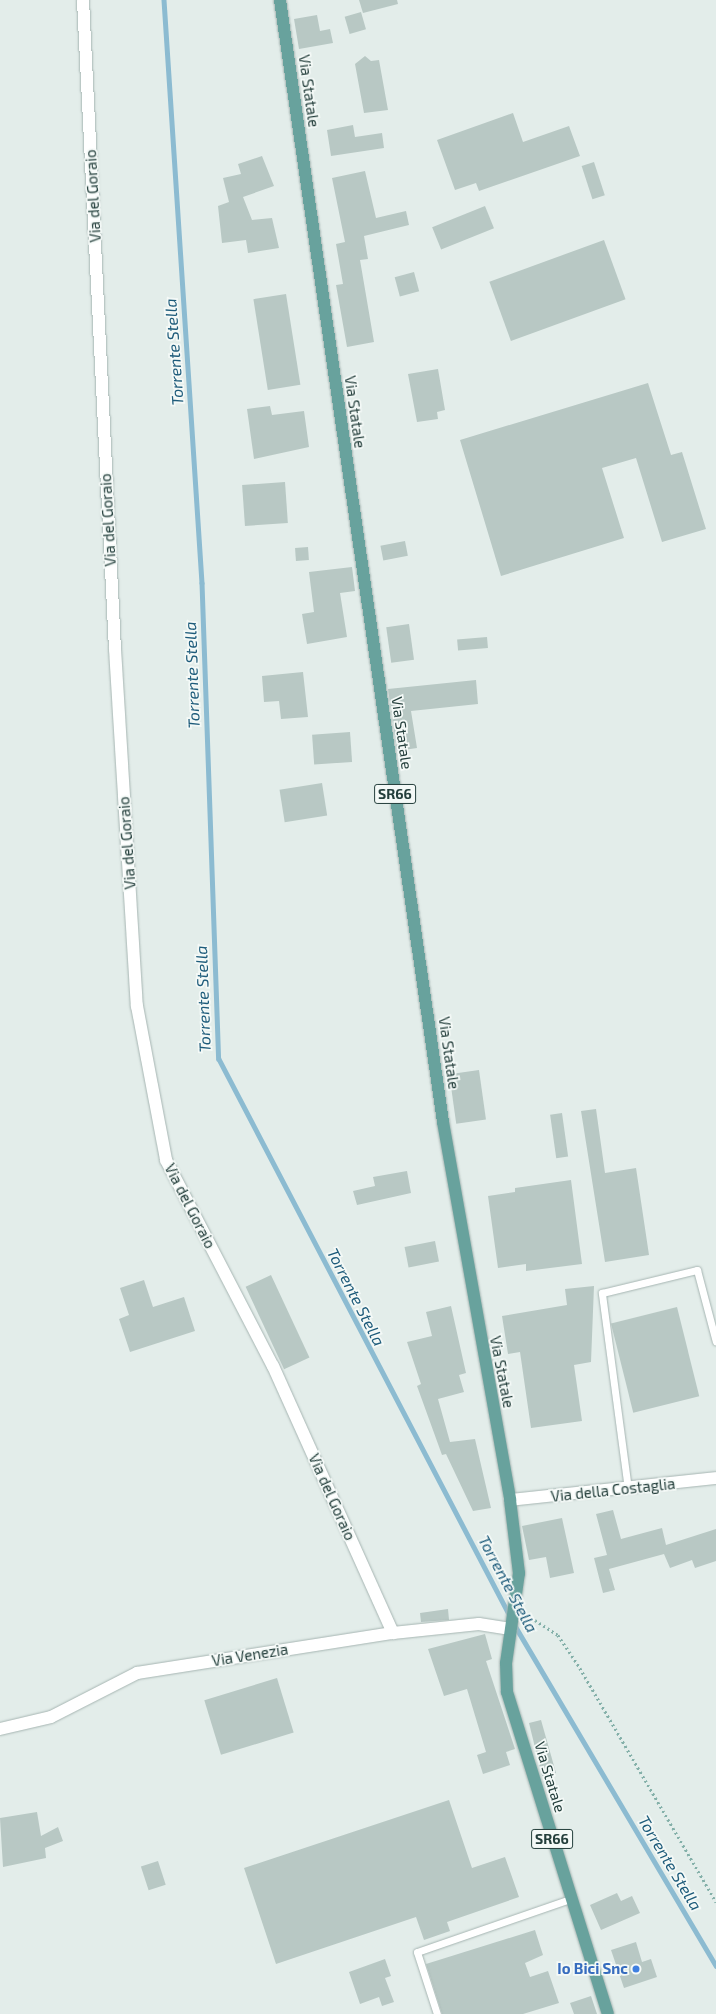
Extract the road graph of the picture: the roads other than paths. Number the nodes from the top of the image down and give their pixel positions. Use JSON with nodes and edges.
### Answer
{"nodes":[{"id":1,"x":83,"y":0,"type":"edge"},
{"id":2,"x":280,"y":0,"type":"edge"},
{"id":3,"x":716,"y":1342,"type":"edge"},
{"id":4,"x":716,"y":1478,"type":"edge"},
{"id":5,"x":628,"y":1488,"type":"junction"},
{"id":6,"x":510,"y":1500,"type":"junction"},
{"id":7,"x":511,"y":1629,"type":"junction"},
{"id":8,"x":393,"y":1632,"type":"junction"},
{"id":9,"x":0,"y":1730,"type":"edge"},
{"id":10,"x":570,"y":1899,"type":"junction"},
{"id":11,"x":437,"y":2014,"type":"edge"},
{"id":12,"x":608,"y":2014,"type":"edge"}],
"edges":[{"from":1,"to":8,"type":"street","name":"Via del Goraio"},
{"from":2,"to":6,"type":"main road","name":"Via Statale","number":"SR66"},
{"from":3,"to":5,"type":"lane"},
{"from":4,"to":5,"type":"street","name":"Via della Costaglia"},
{"from":5,"to":6,"type":"street","name":"Via della Costaglia"},
{"from":6,"to":7,"type":"main road","name":"Via Statale","number":"SR66"},
{"from":7,"to":8,"type":"street","name":"Via Venezia"},
{"from":7,"to":10,"type":"main road","name":"Via Statale","number":"SR66"},
{"from":8,"to":9,"type":"street","name":"Via Venezia"},
{"from":10,"to":11,"type":"lane"},
{"from":10,"to":12,"type":"main road","name":"Via Statale","number":"SR66"}]}
